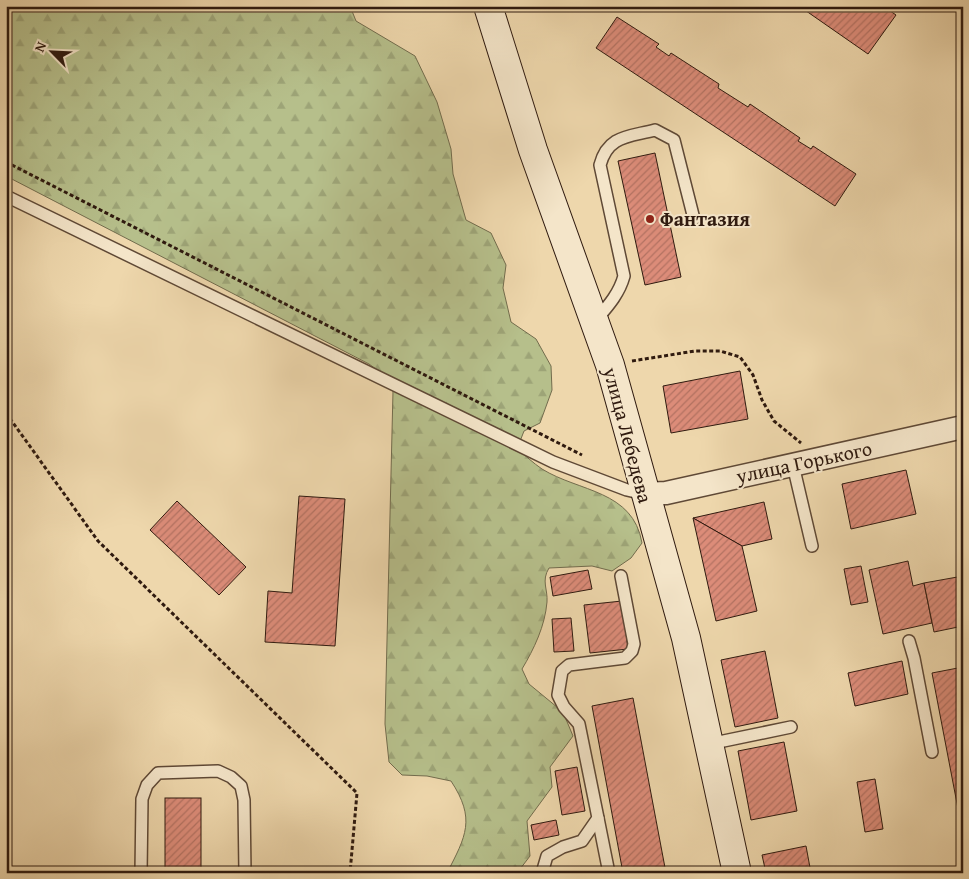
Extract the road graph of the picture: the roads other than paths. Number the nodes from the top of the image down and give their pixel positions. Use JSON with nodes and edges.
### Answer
{"nodes":[{"id":1,"x":488,"y":6,"type":"edge"},
{"id":2,"x":6,"y":196,"type":"edge"},
{"id":3,"x":694,"y":219,"type":"dead end"},
{"id":4,"x":594,"y":322,"type":"junction"},
{"id":5,"x":963,"y":427,"type":"edge"},
{"id":6,"x":793,"y":465,"type":"junction"},
{"id":7,"x":644,"y":494,"type":"junction"},
{"id":8,"x":812,"y":546,"type":"dead end"},
{"id":9,"x":621,"y":576,"type":"dead end"},
{"id":10,"x":909,"y":642,"type":"dead end"},
{"id":11,"x":791,"y":726,"type":"dead end"},
{"id":12,"x":709,"y":744,"type":"junction"},
{"id":13,"x":932,"y":752,"type":"dead end"},
{"id":14,"x":598,"y":818,"type":"junction"},
{"id":15,"x":142,"y":873,"type":"edge"},
{"id":16,"x":245,"y":873,"type":"edge"},
{"id":17,"x":542,"y":873,"type":"edge"},
{"id":18,"x":609,"y":873,"type":"edge"},
{"id":19,"x":737,"y":873,"type":"edge"}],
"edges":[{"from":1,"to":4,"type":"street","name":"улица Лебедева"},
{"from":2,"to":7,"type":"lane"},
{"from":3,"to":4,"type":"lane"},
{"from":4,"to":7,"type":"street","name":"улица Лебедева"},
{"from":5,"to":6,"type":"street","name":"улица Горького"},
{"from":6,"to":7,"type":"street","name":"улица Горького"},
{"from":6,"to":8,"type":"lane"},
{"from":7,"to":12,"type":"street","name":"улица Лебедева"},
{"from":9,"to":14,"type":"lane"},
{"from":10,"to":13,"type":"lane"},
{"from":11,"to":12,"type":"lane"},
{"from":12,"to":19,"type":"street","name":"улица Лебедева"},
{"from":14,"to":17,"type":"lane"},
{"from":14,"to":18,"type":"lane"},
{"from":15,"to":16,"type":"lane"}]}
